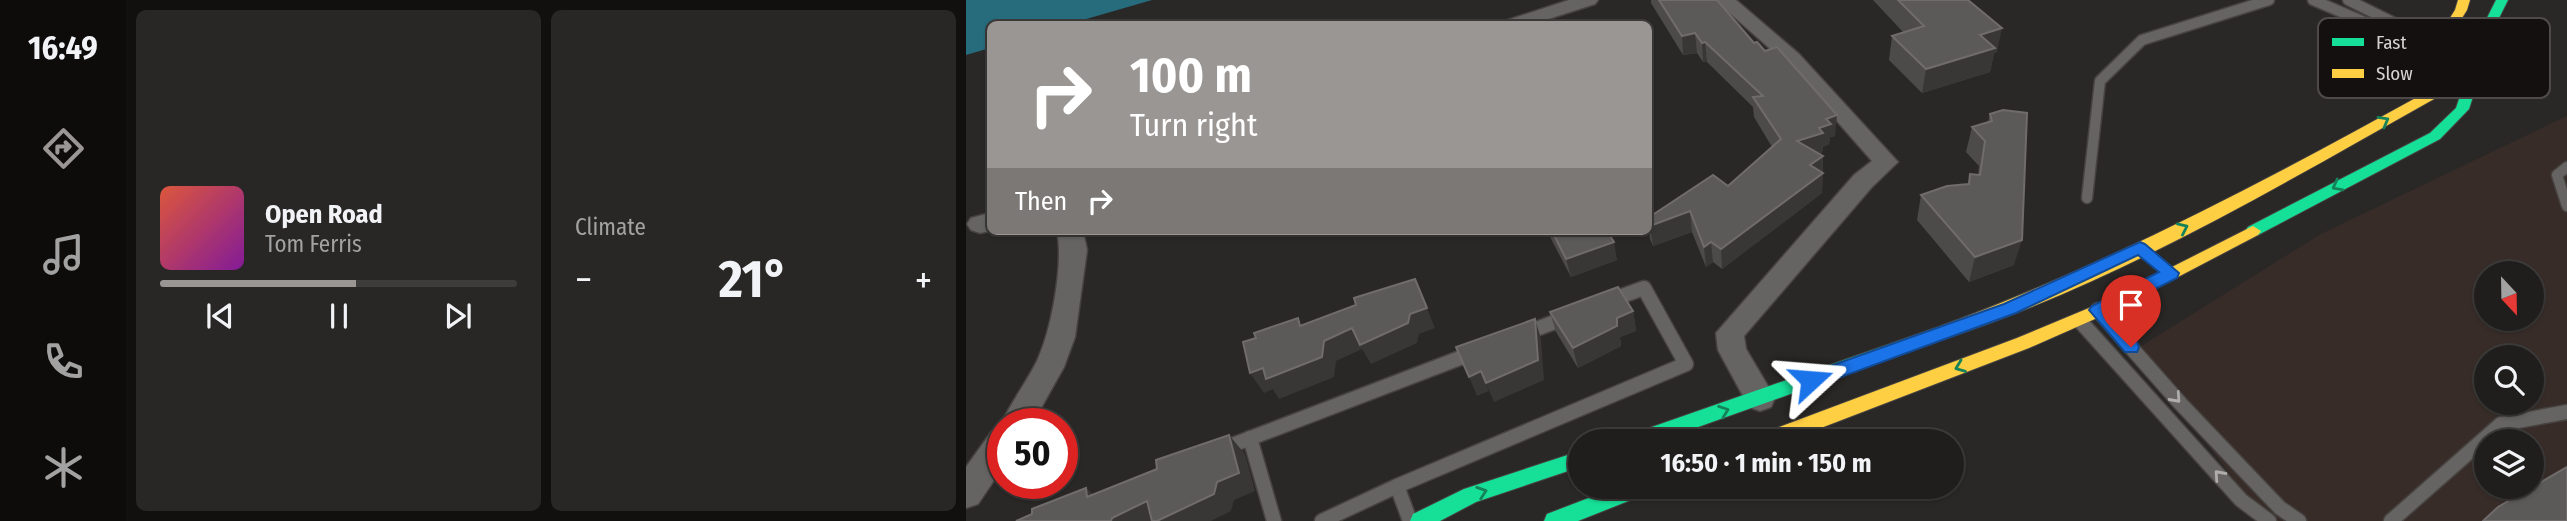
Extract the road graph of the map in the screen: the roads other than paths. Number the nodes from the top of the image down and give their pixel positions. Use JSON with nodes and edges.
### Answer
{"nodes":[{"id":1,"x":1588,"y":0,"type":"edge"},
{"id":2,"x":1726,"y":0,"type":"edge"},
{"id":3,"x":2269,"y":0,"type":"edge"},
{"id":4,"x":2313,"y":0,"type":"edge"},
{"id":5,"x":2348,"y":0,"type":"edge"},
{"id":6,"x":2463,"y":0,"type":"edge"},
{"id":7,"x":2502,"y":0,"type":"edge"},
{"id":8,"x":2359,"y":18,"type":"edge"},
{"id":9,"x":2381,"y":18,"type":"edge"},
{"id":10,"x":2456,"y":18,"type":"edge"},
{"id":11,"x":2493,"y":18,"type":"edge"},
{"id":12,"x":1525,"y":21,"type":"edge"},
{"id":13,"x":2425,"y":98,"type":"edge"},
{"id":14,"x":2466,"y":98,"type":"edge"},
{"id":15,"x":2567,"y":167,"type":"edge"},
{"id":16,"x":2087,"y":198,"type":"dead end"},
{"id":17,"x":2567,"y":206,"type":"edge"},
{"id":18,"x":1071,"y":235,"type":"edge"},
{"id":19,"x":2140,"y":248,"type":"junction"},
{"id":20,"x":2171,"y":273,"type":"junction"},
{"id":21,"x":2098,"y":310,"type":"junction"},
{"id":22,"x":2078,"y":319,"type":"junction"},
{"id":23,"x":1760,"y":398,"type":"junction"},
{"id":24,"x":1025,"y":408,"type":"edge"},
{"id":25,"x":2567,"y":412,"type":"edge"},
{"id":26,"x":1671,"y":429,"type":"edge"},
{"id":27,"x":1797,"y":429,"type":"edge"},
{"id":28,"x":1250,"y":438,"type":"junction"},
{"id":29,"x":1211,"y":454,"type":"edge"},
{"id":30,"x":987,"y":463,"type":"edge"},
{"id":31,"x":1568,"y":463,"type":"edge"},
{"id":32,"x":1396,"y":486,"type":"junction"},
{"id":33,"x":966,"y":493,"type":"edge"},
{"id":34,"x":1612,"y":499,"type":"edge"},
{"id":35,"x":1560,"y":520,"type":"edge"},
{"id":36,"x":1274,"y":521,"type":"edge"},
{"id":37,"x":1322,"y":521,"type":"edge"},
{"id":38,"x":1410,"y":521,"type":"edge"},
{"id":39,"x":1420,"y":521,"type":"edge"},
{"id":40,"x":2269,"y":521,"type":"edge"},
{"id":41,"x":2299,"y":521,"type":"edge"},
{"id":42,"x":2391,"y":521,"type":"edge"}],
"edges":[{"from":1,"to":12,"type":"street"},
{"from":2,"to":23,"type":"street"},
{"from":3,"to":16,"type":"lane"},
{"from":4,"to":8,"type":"lane"},
{"from":5,"to":9,"type":"lane"},
{"from":6,"to":10,"type":"main road"},
{"from":7,"to":11,"type":"main road","one_way":true},
{"from":19,"to":13,"type":"main road","one_way":true},
{"from":14,"to":20,"type":"main road","one_way":true},
{"from":15,"to":17,"type":"lane"},
{"from":18,"to":24,"type":"street"},
{"from":19,"to":20,"type":"main road"},
{"from":19,"to":23,"type":"main road"},
{"from":20,"to":21,"type":"main road"},
{"from":21,"to":22,"type":"main road"},
{"from":21,"to":41,"type":"lane","one_way":true},
{"from":22,"to":27,"type":"main road","one_way":true},
{"from":40,"to":22,"type":"lane","one_way":true},
{"from":26,"to":23,"type":"main road","one_way":true},
{"from":25,"to":42,"type":"lane"},
{"from":28,"to":29,"type":"lane"},
{"from":28,"to":32,"type":"lane"},
{"from":28,"to":36,"type":"lane"},
{"from":30,"to":33,"type":"street"},
{"from":39,"to":31,"type":"main road","one_way":true},
{"from":32,"to":37,"type":"lane"},
{"from":32,"to":38,"type":"lane"},
{"from":34,"to":35,"type":"main road"}]}
